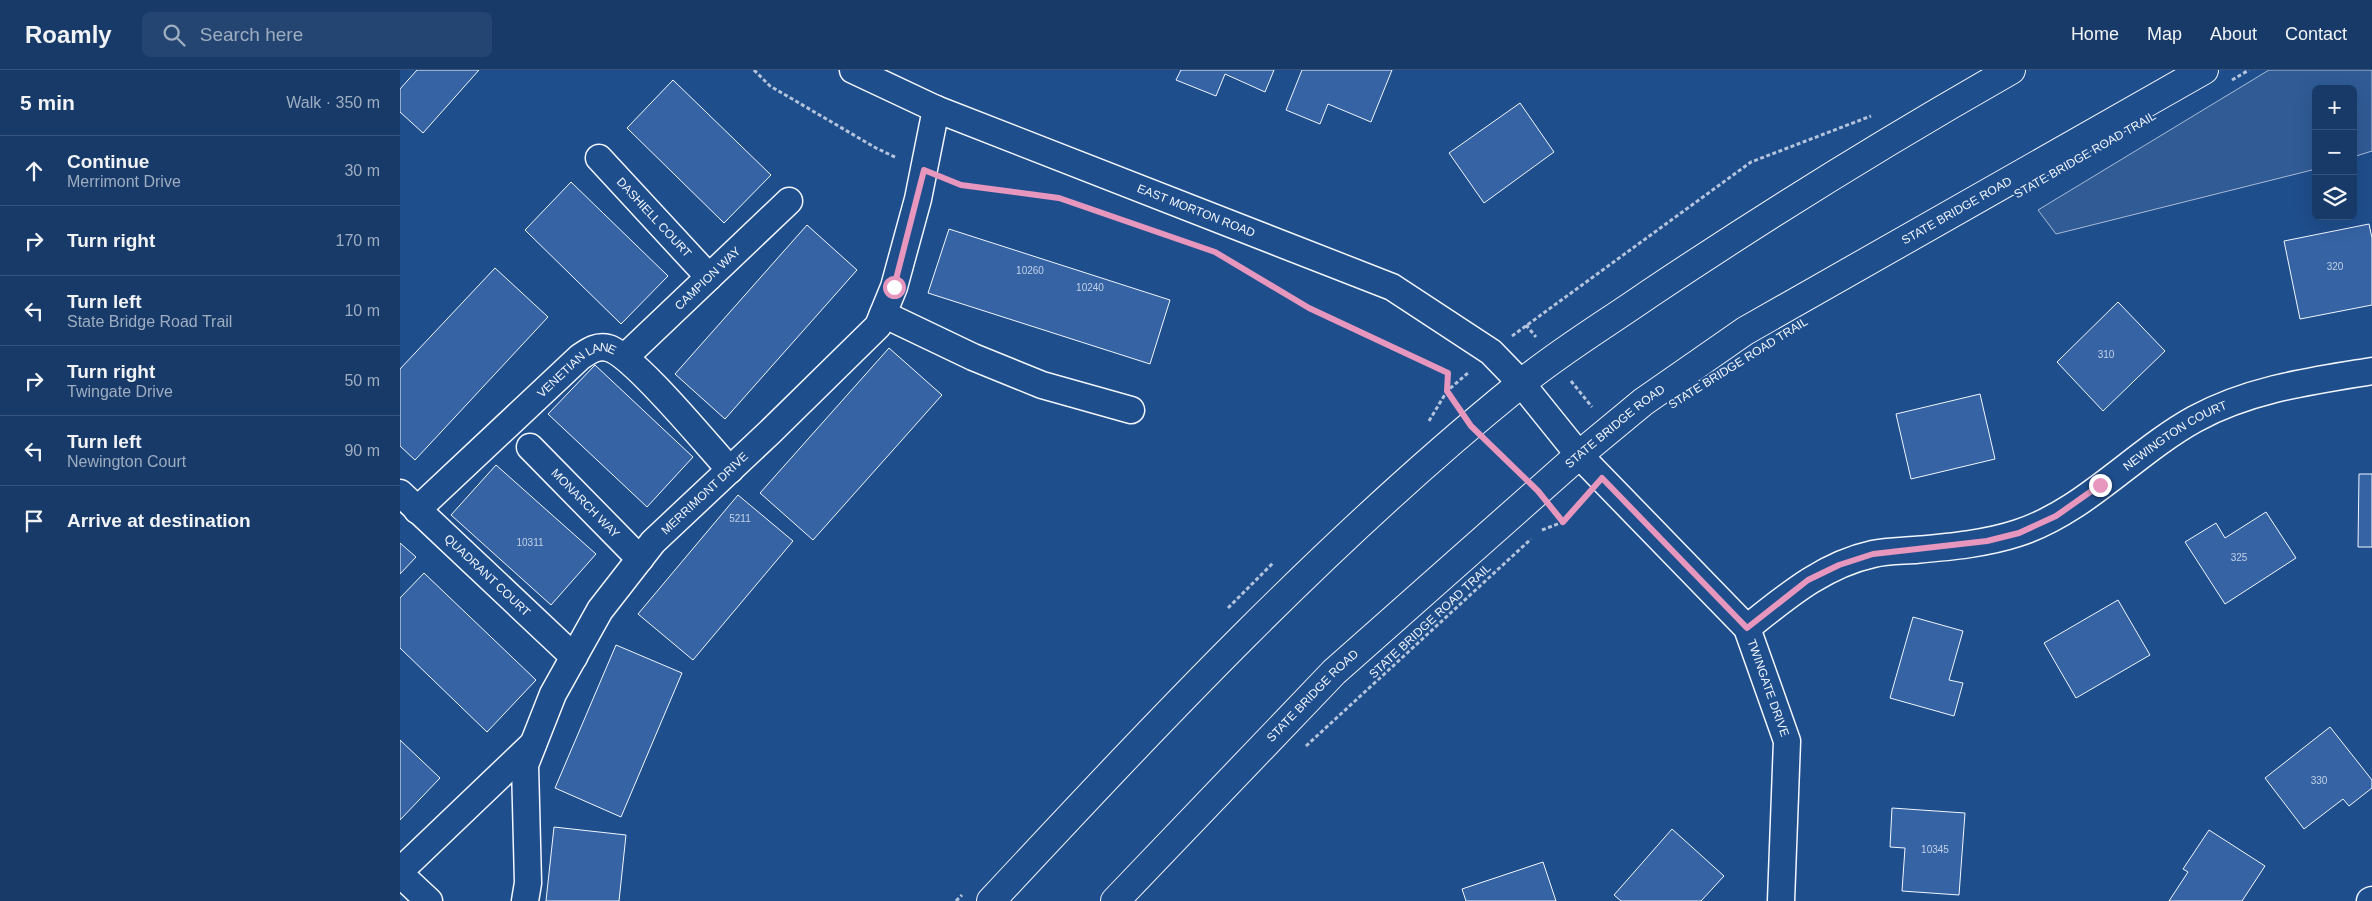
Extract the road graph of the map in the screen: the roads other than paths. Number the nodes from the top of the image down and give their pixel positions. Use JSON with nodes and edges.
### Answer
{"nodes":[{"id":1,"x":853,"y":70,"type":"edge"},
{"id":2,"x":2011,"y":70,"type":"edge"},
{"id":3,"x":2213,"y":77,"type":"edge"},
{"id":4,"x":936,"y":109,"type":"junction"},
{"id":5,"x":599,"y":158,"type":"dead end"},
{"id":6,"x":789,"y":201,"type":"dead end"},
{"id":7,"x":709,"y":277,"type":"junction"},
{"id":8,"x":883,"y":314,"type":"junction"},
{"id":9,"x":625,"y":357,"type":"junction"},
{"id":10,"x":2372,"y":371,"type":"edge"},
{"id":11,"x":1521,"y":383,"type":"junction"},
{"id":12,"x":1131,"y":410,"type":"dead end"},
{"id":13,"x":530,"y":447,"type":"dead end"},
{"id":14,"x":1579,"y":455,"type":"junction"},
{"id":15,"x":730,"y":470,"type":"junction"},
{"id":16,"x":409,"y":501,"type":"edge"},
{"id":17,"x":640,"y":558,"type":"junction"},
{"id":18,"x":1747,"y":628,"type":"junction"},
{"id":19,"x":574,"y":657,"type":"junction"},
{"id":20,"x":533,"y":744,"type":"junction"},
{"id":21,"x":400,"y":872,"type":"edge"},
{"id":22,"x":429,"y":901,"type":"edge"},
{"id":23,"x":525,"y":901,"type":"edge"},
{"id":24,"x":991,"y":901,"type":"edge"},
{"id":25,"x":1116,"y":901,"type":"edge"},
{"id":26,"x":1780,"y":901,"type":"edge"}],
"edges":[{"from":1,"to":4,"type":"street","name":"EAST MORTON ROAD"},
{"from":2,"to":11,"type":"highway"},
{"from":3,"to":14,"type":"highway","name":"STATE BRIDGE ROAD"},
{"from":4,"to":8,"type":"street","name":"MERRIMONT DRIVE"},
{"from":4,"to":11,"type":"street","name":"EAST MORTON ROAD"},
{"from":5,"to":7,"type":"street","name":"DASHIELL COURT"},
{"from":6,"to":7,"type":"street","name":"CAMPION WAY"},
{"from":7,"to":9,"type":"street","name":"CAMPION WAY"},
{"from":8,"to":12,"type":"street"},
{"from":8,"to":15,"type":"street","name":"MERRIMONT DRIVE"},
{"from":9,"to":15,"type":"street","name":"VENETIAN LANE"},
{"from":9,"to":16,"type":"street","name":"VENETIAN LANE"},
{"from":10,"to":18,"type":"street","name":"NEWINGTON COURT"},
{"from":11,"to":14,"type":"street","name":"TWINGATE DRIVE"},
{"from":11,"to":24,"type":"highway"},
{"from":13,"to":17,"type":"street","name":"MONARCH WAY"},
{"from":14,"to":18,"type":"street","name":"TWINGATE DRIVE"},
{"from":14,"to":25,"type":"highway","name":"STATE BRIDGE ROAD"},
{"from":15,"to":17,"type":"street","name":"MERRIMONT DRIVE"},
{"from":16,"to":19,"type":"street","name":"QUADRANT COURT"},
{"from":17,"to":19,"type":"street","name":"MERRIMONT DRIVE"},
{"from":18,"to":26,"type":"street","name":"TWINGATE DRIVE"},
{"from":19,"to":20,"type":"street","name":"MERRIMONT DRIVE"},
{"from":20,"to":21,"type":"street"},
{"from":20,"to":23,"type":"street","name":"MERRIMONT DRIVE"},
{"from":21,"to":22,"type":"street"}]}
